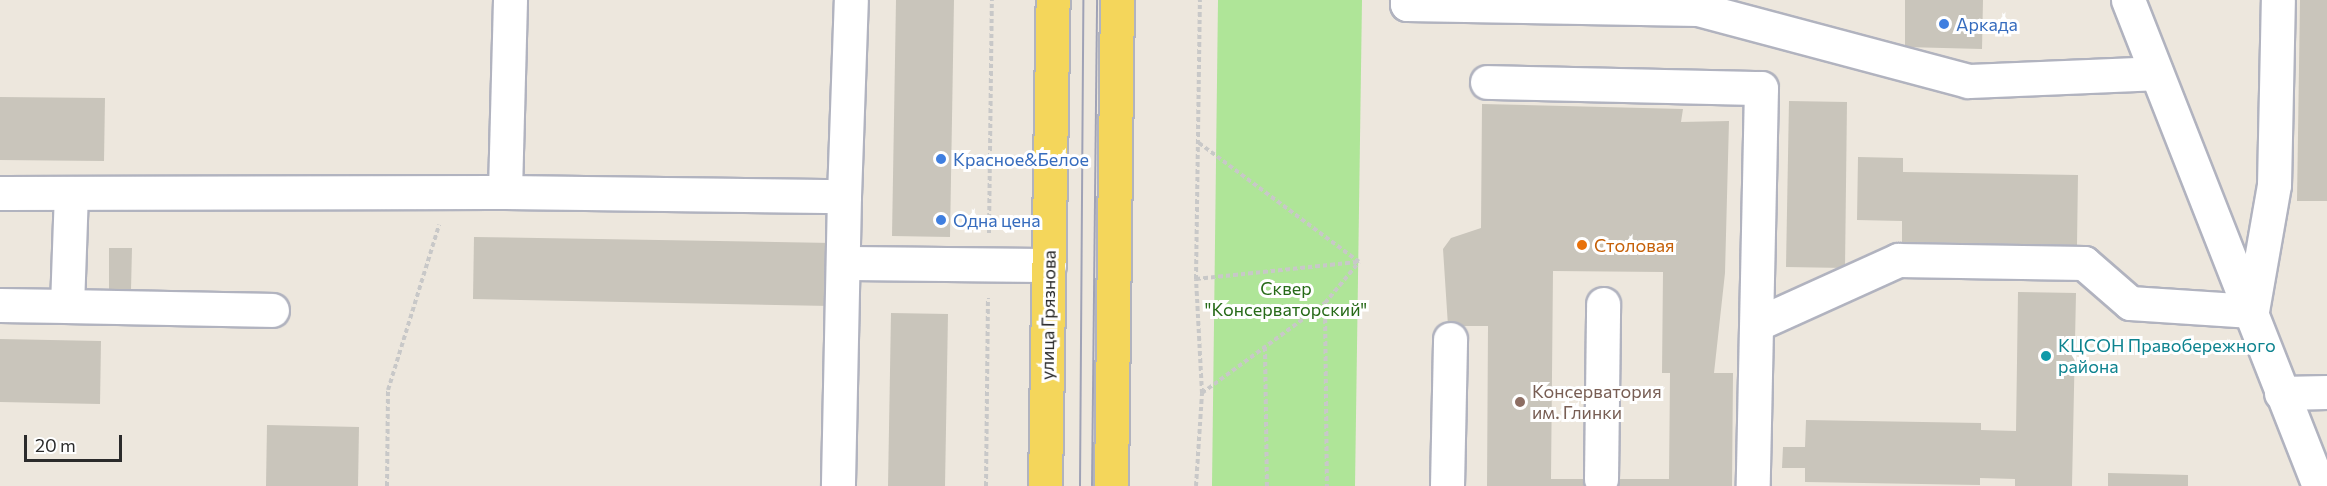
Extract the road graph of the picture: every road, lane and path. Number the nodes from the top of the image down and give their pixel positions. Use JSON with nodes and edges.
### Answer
{"nodes":[{"id":1,"x":510,"y":0,"type":"edge"},
{"id":2,"x":851,"y":0,"type":"edge"},
{"id":3,"x":1053,"y":0,"type":"edge"},
{"id":4,"x":1116,"y":0,"type":"edge"},
{"id":5,"x":1200,"y":0,"type":"edge"},
{"id":6,"x":1407,"y":0,"type":"edge"},
{"id":7,"x":2128,"y":0,"type":"edge"},
{"id":8,"x":2278,"y":0,"type":"edge"},
{"id":9,"x":2156,"y":73,"type":"junction"},
{"id":10,"x":1486,"y":82,"type":"dead end"},
{"id":11,"x":1198,"y":143,"type":"junction"},
{"id":12,"x":449,"y":192,"type":"junction"},
{"id":13,"x":504,"y":192,"type":"junction"},
{"id":14,"x":0,"y":193,"type":"edge"},
{"id":15,"x":71,"y":194,"type":"junction"},
{"id":16,"x":844,"y":196,"type":"junction"},
{"id":17,"x":1359,"y":262,"type":"junction"},
{"id":18,"x":843,"y":263,"type":"junction"},
{"id":19,"x":1049,"y":265,"type":"junction"},
{"id":20,"x":1196,"y":279,"type":"junction"},
{"id":21,"x":1325,"y":303,"type":"junction"},
{"id":22,"x":1603,"y":304,"type":"dead end"},
{"id":23,"x":0,"y":305,"type":"edge"},
{"id":24,"x":67,"y":306,"type":"junction"},
{"id":25,"x":272,"y":310,"type":"dead end"},
{"id":26,"x":2252,"y":311,"type":"junction"},
{"id":27,"x":1757,"y":324,"type":"junction"},
{"id":28,"x":1450,"y":339,"type":"dead end"},
{"id":29,"x":1265,"y":347,"type":"junction"},
{"id":30,"x":2327,"y":392,"type":"edge"},
{"id":31,"x":1202,"y":393,"type":"junction"},
{"id":32,"x":2282,"y":393,"type":"junction"},
{"id":33,"x":1601,"y":479,"type":"dead end"},
{"id":34,"x":387,"y":486,"type":"edge"},
{"id":35,"x":838,"y":486,"type":"edge"},
{"id":36,"x":1045,"y":486,"type":"edge"},
{"id":37,"x":1111,"y":486,"type":"edge"},
{"id":38,"x":1196,"y":486,"type":"edge"},
{"id":39,"x":1267,"y":486,"type":"edge"},
{"id":40,"x":1327,"y":486,"type":"edge"},
{"id":41,"x":1447,"y":486,"type":"edge"},
{"id":42,"x":1754,"y":486,"type":"edge"},
{"id":43,"x":2319,"y":486,"type":"edge"}],
"edges":[{"from":1,"to":13,"type":"street"},
{"from":2,"to":16,"type":"street"},
{"from":3,"to":19,"type":"main road","name":"улица Грязнова"},
{"from":4,"to":37,"type":"main road"},
{"from":5,"to":11,"type":"path"},
{"from":6,"to":9,"type":"street"},
{"from":7,"to":9,"type":"street"},
{"from":8,"to":26,"type":"street"},
{"from":9,"to":26,"type":"street"},
{"from":10,"to":27,"type":"street"},
{"from":11,"to":17,"type":"path"},
{"from":11,"to":20,"type":"path"},
{"from":12,"to":13,"type":"street"},
{"from":12,"to":15,"type":"street"},
{"from":12,"to":34,"type":"path"},
{"from":13,"to":16,"type":"street"},
{"from":14,"to":15,"type":"street"},
{"from":15,"to":24,"type":"street"},
{"from":16,"to":18,"type":"street"},
{"from":17,"to":20,"type":"path"},
{"from":17,"to":21,"type":"path"},
{"from":18,"to":19,"type":"street"},
{"from":18,"to":35,"type":"street"},
{"from":19,"to":36,"type":"main road","name":"улица Грязнова"},
{"from":20,"to":31,"type":"path"},
{"from":21,"to":29,"type":"path"},
{"from":21,"to":40,"type":"path"},
{"from":22,"to":33,"type":"street"},
{"from":23,"to":24,"type":"street"},
{"from":24,"to":25,"type":"street"},
{"from":26,"to":27,"type":"street"},
{"from":26,"to":32,"type":"street"},
{"from":27,"to":42,"type":"street"},
{"from":28,"to":41,"type":"street"},
{"from":29,"to":31,"type":"path"},
{"from":29,"to":39,"type":"path"},
{"from":30,"to":32,"type":"street"},
{"from":31,"to":38,"type":"path"},
{"from":32,"to":43,"type":"street"}]}
